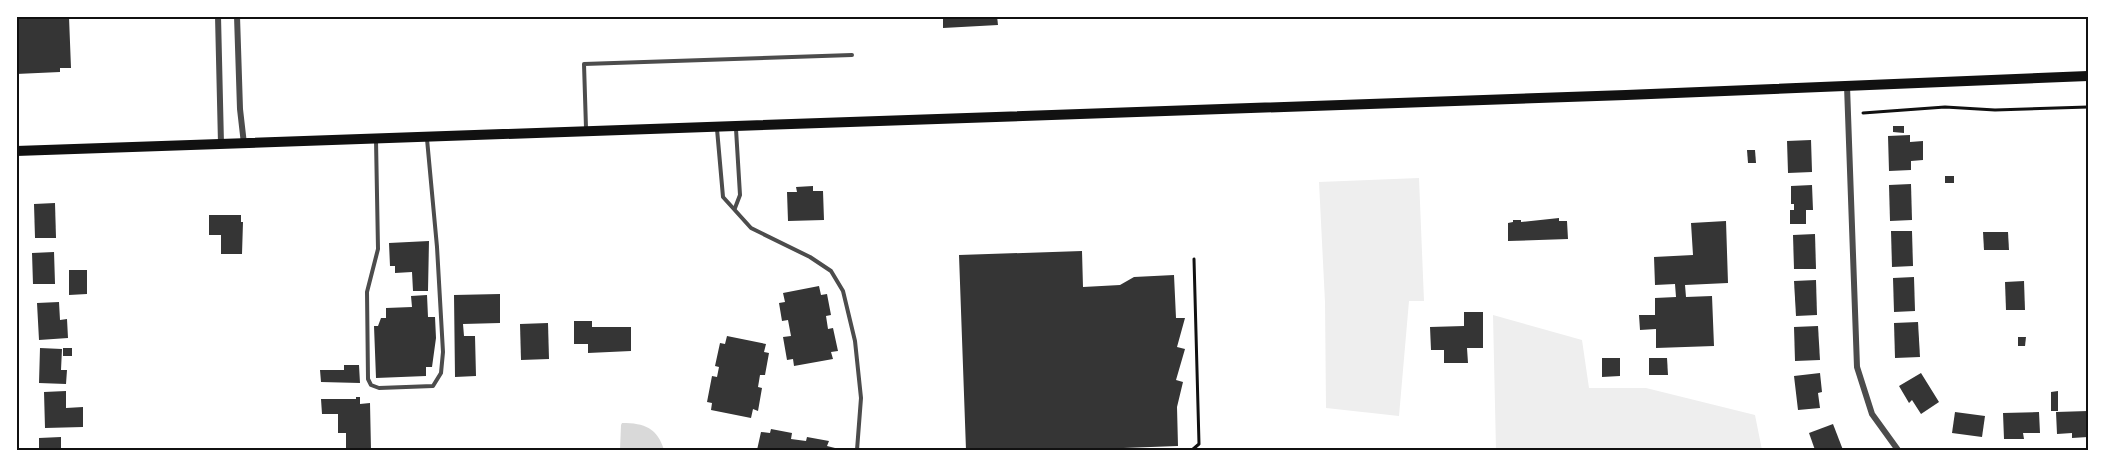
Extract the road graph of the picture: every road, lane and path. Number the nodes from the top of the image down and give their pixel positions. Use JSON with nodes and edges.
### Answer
{"nodes":[{"id":1,"x":218,"y":16,"type":"edge"},
{"id":2,"x":237,"y":16,"type":"edge"},
{"id":3,"x":852,"y":55,"type":"dead end"},
{"id":4,"x":2088,"y":76,"type":"edge"},
{"id":5,"x":1847,"y":86,"type":"junction"},
{"id":6,"x":2088,"y":108,"type":"edge"},
{"id":7,"x":1863,"y":113,"type":"dead end"},
{"id":8,"x":736,"y":127,"type":"junction"},
{"id":9,"x":717,"y":128,"type":"junction"},
{"id":10,"x":586,"y":132,"type":"junction"},
{"id":11,"x":427,"y":138,"type":"junction"},
{"id":12,"x":376,"y":139,"type":"junction"},
{"id":13,"x":221,"y":144,"type":"junction"},
{"id":14,"x":244,"y":144,"type":"junction"},
{"id":15,"x":16,"y":151,"type":"edge"},
{"id":16,"x":735,"y":208,"type":"junction"},
{"id":17,"x":1194,"y":259,"type":"dead end"},
{"id":18,"x":857,"y":450,"type":"edge"},
{"id":19,"x":1192,"y":450,"type":"edge"},
{"id":20,"x":1898,"y":450,"type":"edge"}],
"edges":[{"from":1,"to":13,"type":"street"},
{"from":2,"to":14,"type":"street"},
{"from":3,"to":10,"type":"lane"},
{"from":4,"to":5,"type":"main road"},
{"from":5,"to":8,"type":"main road"},
{"from":5,"to":20,"type":"street"},
{"from":6,"to":7,"type":"path"},
{"from":8,"to":9,"type":"main road"},
{"from":8,"to":16,"type":"lane"},
{"from":9,"to":10,"type":"main road"},
{"from":9,"to":16,"type":"lane"},
{"from":10,"to":11,"type":"main road"},
{"from":11,"to":12,"type":"main road"},
{"from":11,"to":12,"type":"lane"},
{"from":12,"to":14,"type":"main road"},
{"from":13,"to":14,"type":"main road"},
{"from":13,"to":15,"type":"main road"},
{"from":16,"to":18,"type":"lane"},
{"from":17,"to":19,"type":"path"}]}
